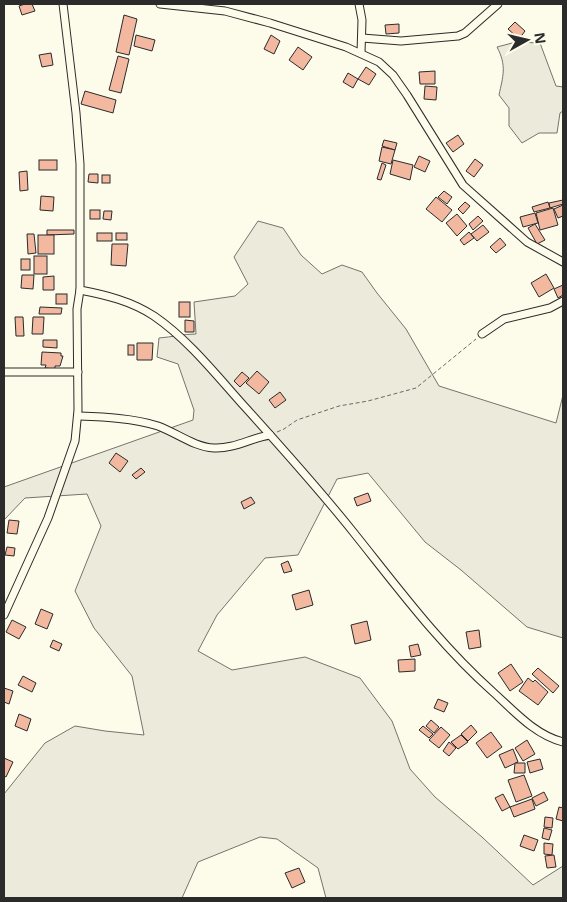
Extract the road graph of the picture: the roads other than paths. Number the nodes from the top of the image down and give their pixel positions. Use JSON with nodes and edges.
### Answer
{"nodes":[{"id":1,"x":63,"y":4,"type":"edge"},
{"id":2,"x":160,"y":4,"type":"edge"},
{"id":3,"x":359,"y":4,"type":"edge"},
{"id":4,"x":498,"y":4,"type":"edge"},
{"id":5,"x":362,"y":38,"type":"junction"},
{"id":6,"x":361,"y":53,"type":"junction"},
{"id":7,"x":563,"y":262,"type":"edge"},
{"id":8,"x":80,"y":290,"type":"junction"},
{"id":9,"x":563,"y":301,"type":"edge"},
{"id":10,"x":482,"y":334,"type":"road end"},
{"id":11,"x":4,"y":372,"type":"edge"},
{"id":12,"x":78,"y":372,"type":"junction"},
{"id":13,"x":78,"y":416,"type":"junction"},
{"id":14,"x":270,"y":435,"type":"junction"},
{"id":15,"x":4,"y":615,"type":"edge"},
{"id":16,"x":563,"y":742,"type":"edge"}],
"edges":[{"from":1,"to":8,"type":"street"},
{"from":2,"to":6,"type":"street"},
{"from":3,"to":5,"type":"street"},
{"from":4,"to":5,"type":"street"},
{"from":5,"to":6,"type":"street"},
{"from":6,"to":7,"type":"street"},
{"from":8,"to":12,"type":"street"},
{"from":8,"to":14,"type":"street"},
{"from":9,"to":10,"type":"street"},
{"from":11,"to":12,"type":"street"},
{"from":12,"to":13,"type":"street"},
{"from":13,"to":14,"type":"street"},
{"from":13,"to":15,"type":"street"},
{"from":14,"to":16,"type":"street"}]}
